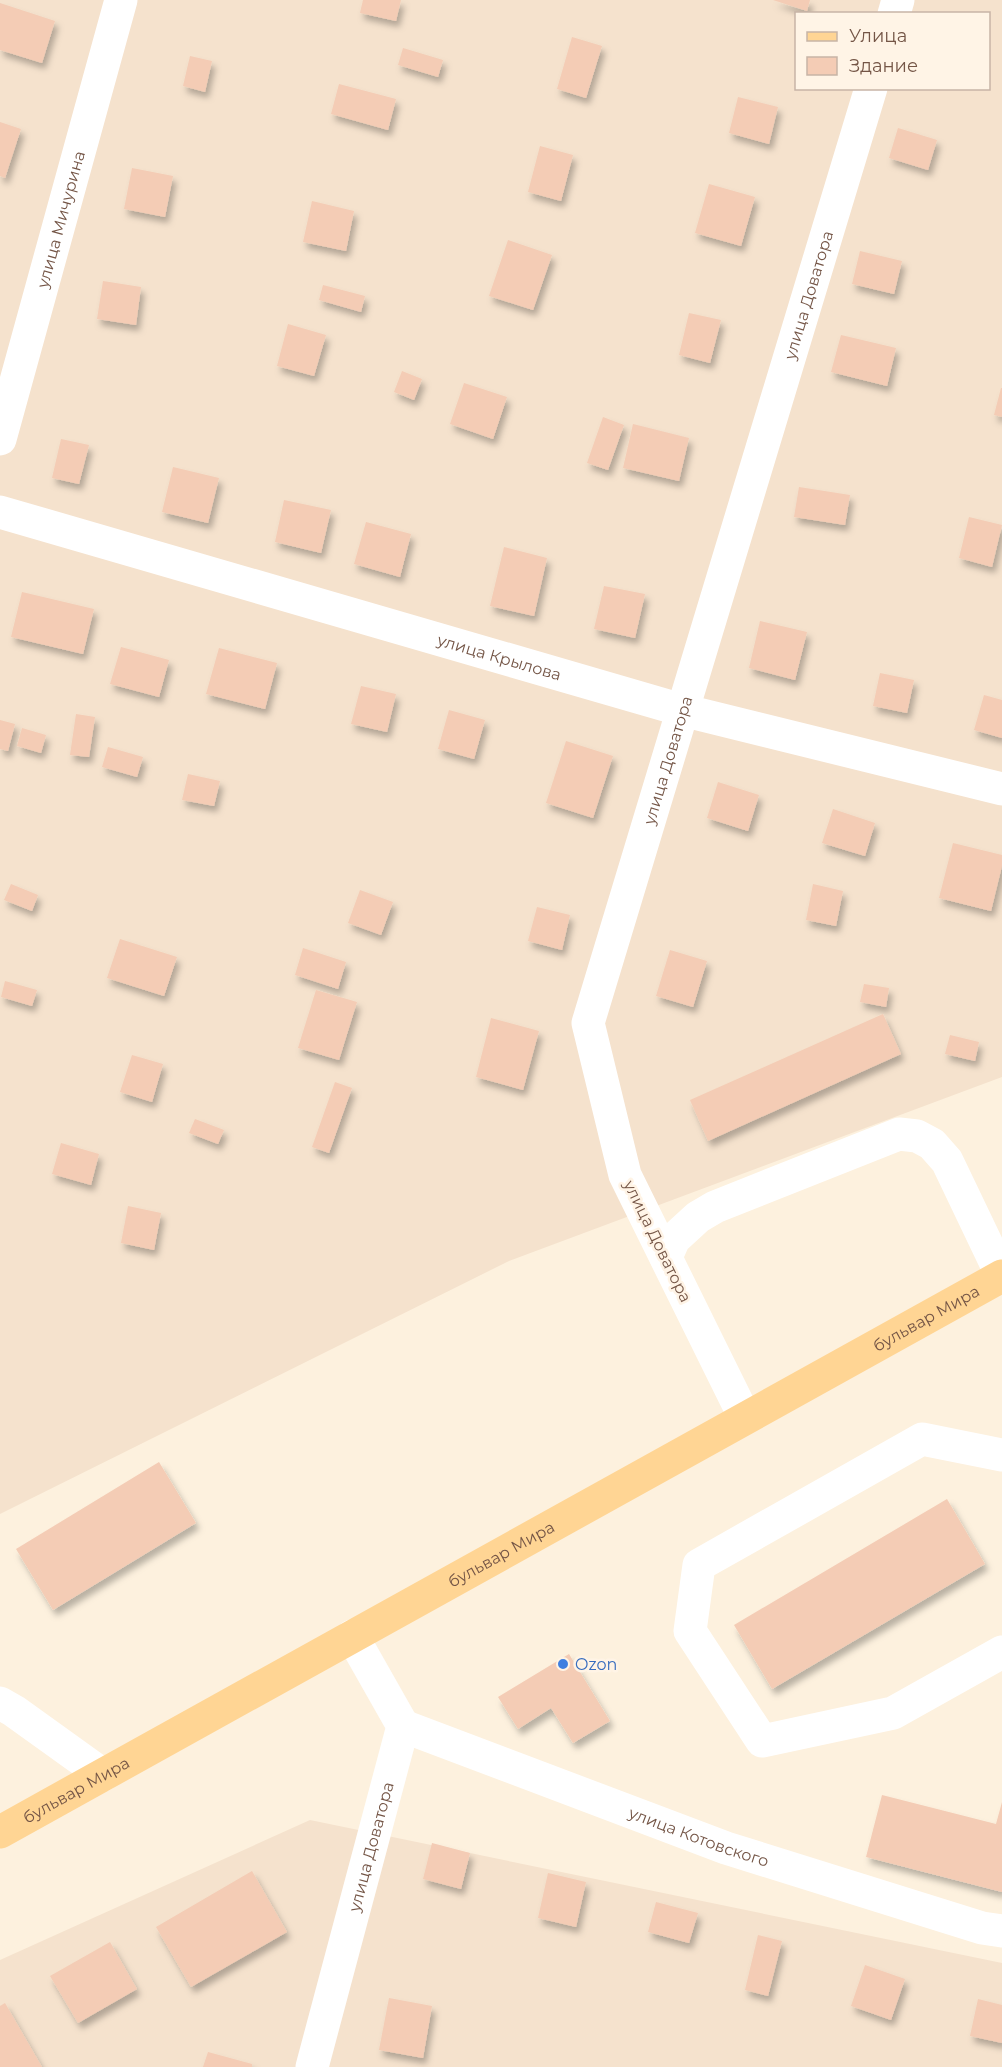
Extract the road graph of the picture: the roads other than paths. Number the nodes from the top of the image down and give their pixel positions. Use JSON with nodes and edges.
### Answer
{"nodes":[{"id":1,"x":121,"y":0,"type":"edge"},
{"id":2,"x":870,"y":90,"type":"edge"},
{"id":3,"x":0,"y":439,"type":"edge"},
{"id":4,"x":0,"y":512,"type":"edge"},
{"id":5,"x":681,"y":710,"type":"junction"},
{"id":6,"x":1002,"y":789,"type":"edge"},
{"id":7,"x":666,"y":1257,"type":"junction"},
{"id":8,"x":1002,"y":1276,"type":"edge"},
{"id":9,"x":745,"y":1418,"type":"junction"},
{"id":10,"x":1002,"y":1455,"type":"edge"},
{"id":11,"x":352,"y":1636,"type":"junction"},
{"id":12,"x":1002,"y":1652,"type":"edge"},
{"id":13,"x":0,"y":1703,"type":"edge"},
{"id":14,"x":403,"y":1726,"type":"junction"},
{"id":15,"x":103,"y":1775,"type":"junction"},
{"id":16,"x":0,"y":1832,"type":"edge"},
{"id":17,"x":1002,"y":1931,"type":"edge"},
{"id":18,"x":312,"y":2067,"type":"edge"}],
"edges":[{"from":1,"to":3,"type":"street","name":"улица Мичурина"},
{"from":2,"to":5,"type":"street","name":"улица Доватора"},
{"from":4,"to":5,"type":"street","name":"улица Крылова"},
{"from":5,"to":6,"type":"street","name":"улица Крылова"},
{"from":5,"to":7,"type":"street","name":"улица Доватора"},
{"from":7,"to":8,"type":"street"},
{"from":7,"to":9,"type":"street","name":"улица Доватора"},
{"from":8,"to":9,"type":"main road","name":"бульвар Мира"},
{"from":9,"to":11,"type":"main road","name":"бульвар Мира"},
{"from":10,"to":12,"type":"street"},
{"from":11,"to":14,"type":"street"},
{"from":11,"to":15,"type":"main road","name":"бульвар Мира"},
{"from":13,"to":15,"type":"street"},
{"from":14,"to":17,"type":"street","name":"улица Котовского"},
{"from":14,"to":18,"type":"street","name":"улица Доватора"},
{"from":15,"to":16,"type":"main road","name":"бульвар Мира"}]}
